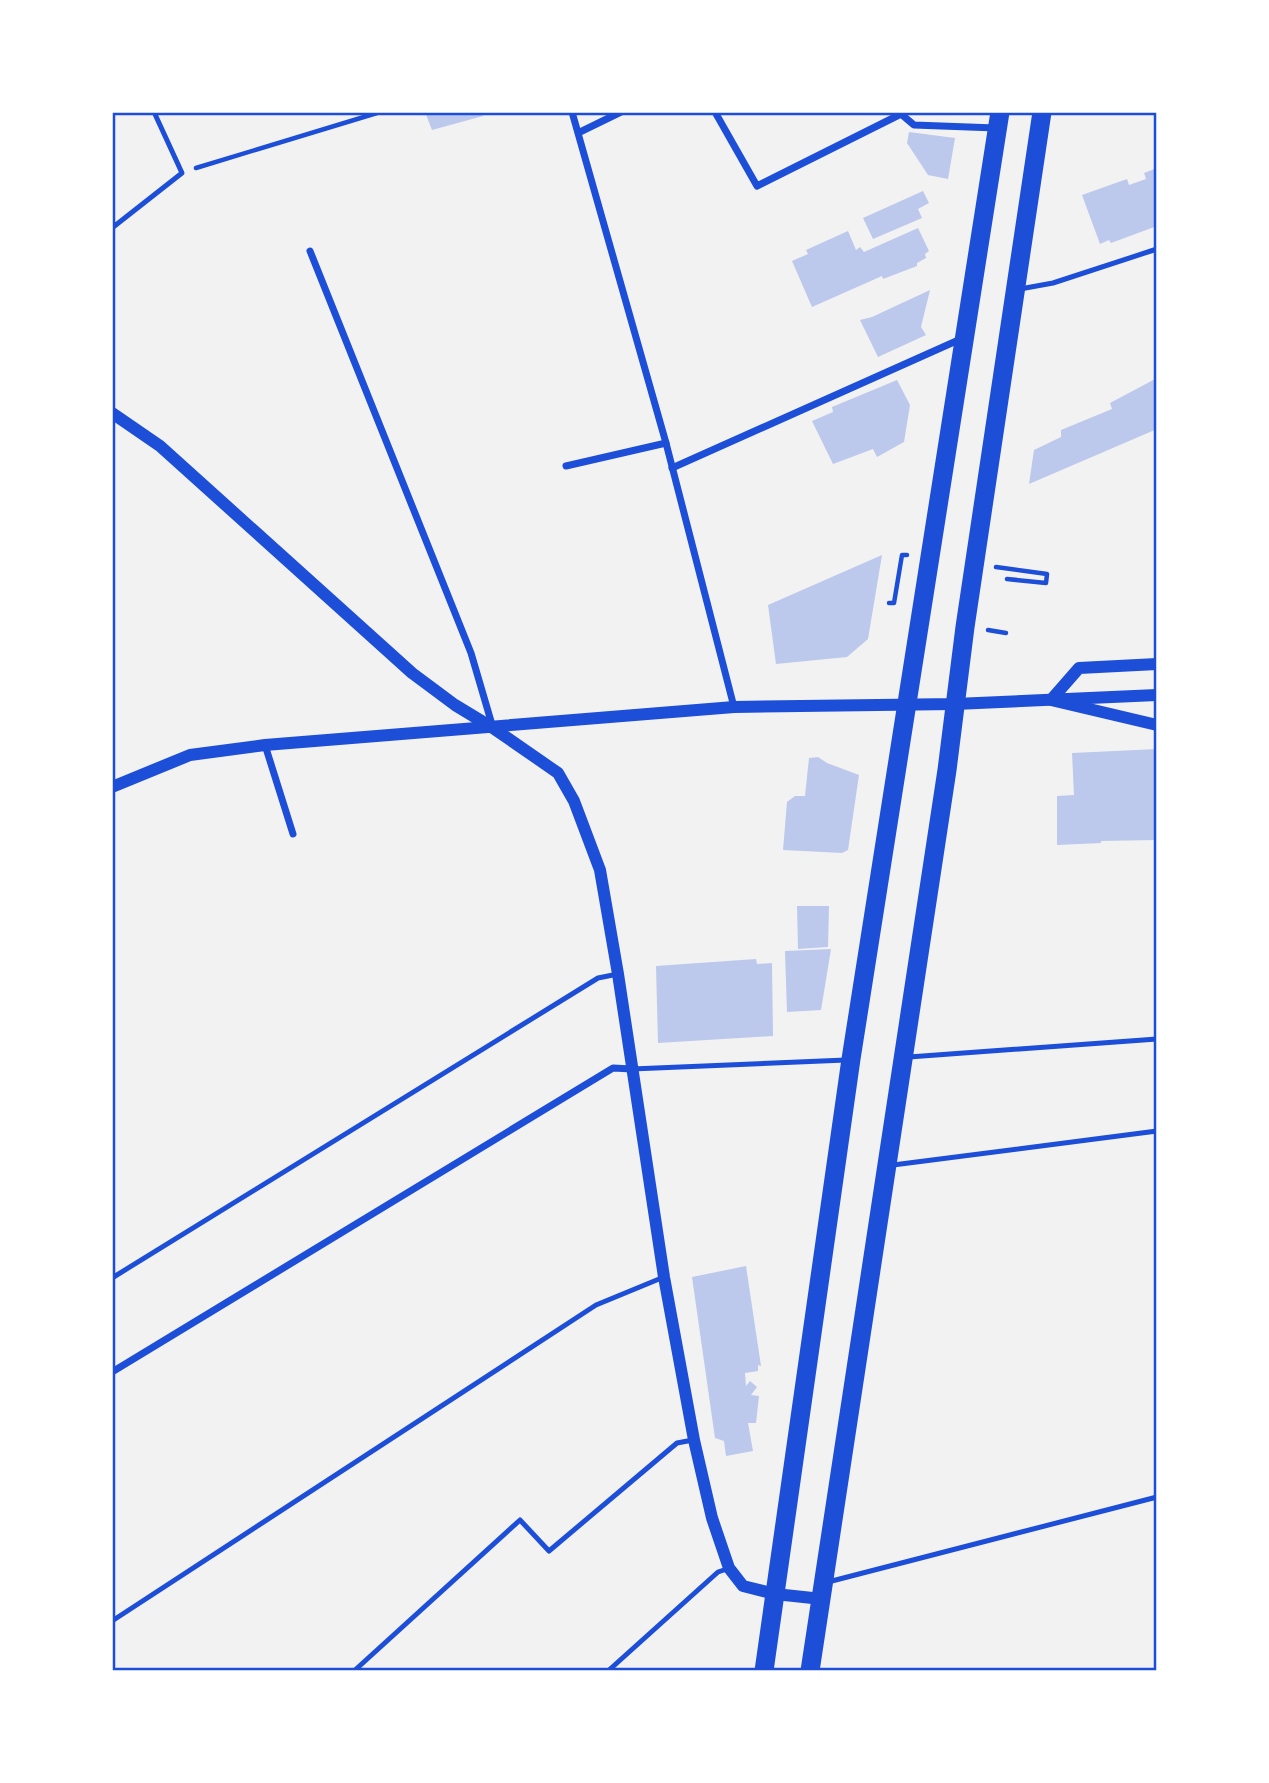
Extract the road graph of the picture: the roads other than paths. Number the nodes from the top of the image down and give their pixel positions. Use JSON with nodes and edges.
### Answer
{"nodes":[{"id":1,"x":154,"y":112,"type":"edge"},
{"id":2,"x":572,"y":112,"type":"edge"},
{"id":3,"x":621,"y":112,"type":"edge"},
{"id":4,"x":715,"y":112,"type":"edge"},
{"id":5,"x":1042,"y":112,"type":"edge"},
{"id":6,"x":998,"y":120,"type":"edge"},
{"id":7,"x":580,"y":132,"type":"junction"},
{"id":8,"x":112,"y":228,"type":"edge"},
{"id":9,"x":1157,"y":249,"type":"edge"},
{"id":10,"x":310,"y":251,"type":"dead end"},
{"id":11,"x":1016,"y":290,"type":"junction"},
{"id":12,"x":964,"y":338,"type":"junction"},
{"id":13,"x":112,"y":413,"type":"edge"},
{"id":14,"x":666,"y":443,"type":"junction"},
{"id":15,"x":566,"y":466,"type":"dead end"},
{"id":16,"x":672,"y":468,"type":"junction"},
{"id":17,"x":1157,"y":664,"type":"edge"},
{"id":18,"x":1157,"y":695,"type":"edge"},
{"id":19,"x":1051,"y":700,"type":"junction"},
{"id":20,"x":906,"y":704,"type":"junction"},
{"id":21,"x":955,"y":704,"type":"junction"},
{"id":22,"x":734,"y":707,"type":"junction"},
{"id":23,"x":1157,"y":725,"type":"edge"},
{"id":24,"x":494,"y":728,"type":"junction"},
{"id":25,"x":265,"y":745,"type":"junction"},
{"id":26,"x":112,"y":787,"type":"edge"},
{"id":27,"x":293,"y":834,"type":"dead end"},
{"id":28,"x":618,"y":974,"type":"junction"},
{"id":29,"x":1157,"y":1039,"type":"edge"},
{"id":30,"x":902,"y":1057,"type":"junction"},
{"id":31,"x":851,"y":1059,"type":"junction"},
{"id":32,"x":632,"y":1069,"type":"junction"},
{"id":33,"x":1157,"y":1131,"type":"edge"},
{"id":34,"x":886,"y":1166,"type":"junction"},
{"id":35,"x":664,"y":1277,"type":"junction"},
{"id":36,"x":112,"y":1278,"type":"edge"},
{"id":37,"x":112,"y":1372,"type":"edge"},
{"id":38,"x":694,"y":1440,"type":"junction"},
{"id":39,"x":1157,"y":1497,"type":"edge"},
{"id":40,"x":729,"y":1568,"type":"junction"},
{"id":41,"x":823,"y":1591,"type":"junction"},
{"id":42,"x":775,"y":1594,"type":"junction"},
{"id":43,"x":112,"y":1621,"type":"edge"},
{"id":44,"x":354,"y":1671,"type":"edge"},
{"id":45,"x":608,"y":1671,"type":"edge"},
{"id":46,"x":764,"y":1671,"type":"edge"},
{"id":47,"x":810,"y":1671,"type":"edge"}],
"edges":[{"from":1,"to":8,"type":"lane"},
{"from":2,"to":7,"type":"street"},
{"from":3,"to":7,"type":"street"},
{"from":4,"to":6,"type":"street"},
{"from":5,"to":11,"type":"highway"},
{"from":6,"to":12,"type":"highway"},
{"from":7,"to":14,"type":"street"},
{"from":9,"to":11,"type":"lane"},
{"from":10,"to":24,"type":"street"},
{"from":11,"to":21,"type":"highway"},
{"from":12,"to":16,"type":"street"},
{"from":12,"to":20,"type":"highway"},
{"from":13,"to":24,"type":"street"},
{"from":14,"to":15,"type":"street"},
{"from":14,"to":16,"type":"street"},
{"from":16,"to":22,"type":"street"},
{"from":17,"to":19,"type":"street"},
{"from":18,"to":19,"type":"street"},
{"from":19,"to":21,"type":"street"},
{"from":19,"to":23,"type":"street"},
{"from":20,"to":21,"type":"street"},
{"from":20,"to":22,"type":"street"},
{"from":20,"to":31,"type":"highway"},
{"from":21,"to":30,"type":"highway"},
{"from":22,"to":24,"type":"street"},
{"from":24,"to":25,"type":"street"},
{"from":24,"to":28,"type":"street"},
{"from":25,"to":26,"type":"street"},
{"from":25,"to":27,"type":"street"},
{"from":28,"to":32,"type":"street"},
{"from":28,"to":36,"type":"lane"},
{"from":29,"to":30,"type":"lane"},
{"from":30,"to":34,"type":"highway"},
{"from":31,"to":32,"type":"lane"},
{"from":31,"to":42,"type":"highway"},
{"from":32,"to":35,"type":"street"},
{"from":32,"to":37,"type":"street"},
{"from":33,"to":34,"type":"lane"},
{"from":34,"to":41,"type":"highway"},
{"from":35,"to":38,"type":"street"},
{"from":35,"to":43,"type":"lane"},
{"from":38,"to":40,"type":"street"},
{"from":38,"to":44,"type":"lane"},
{"from":39,"to":41,"type":"lane"},
{"from":40,"to":42,"type":"street"},
{"from":40,"to":45,"type":"lane"},
{"from":41,"to":42,"type":"street"},
{"from":41,"to":47,"type":"highway"},
{"from":42,"to":46,"type":"highway"}]}
